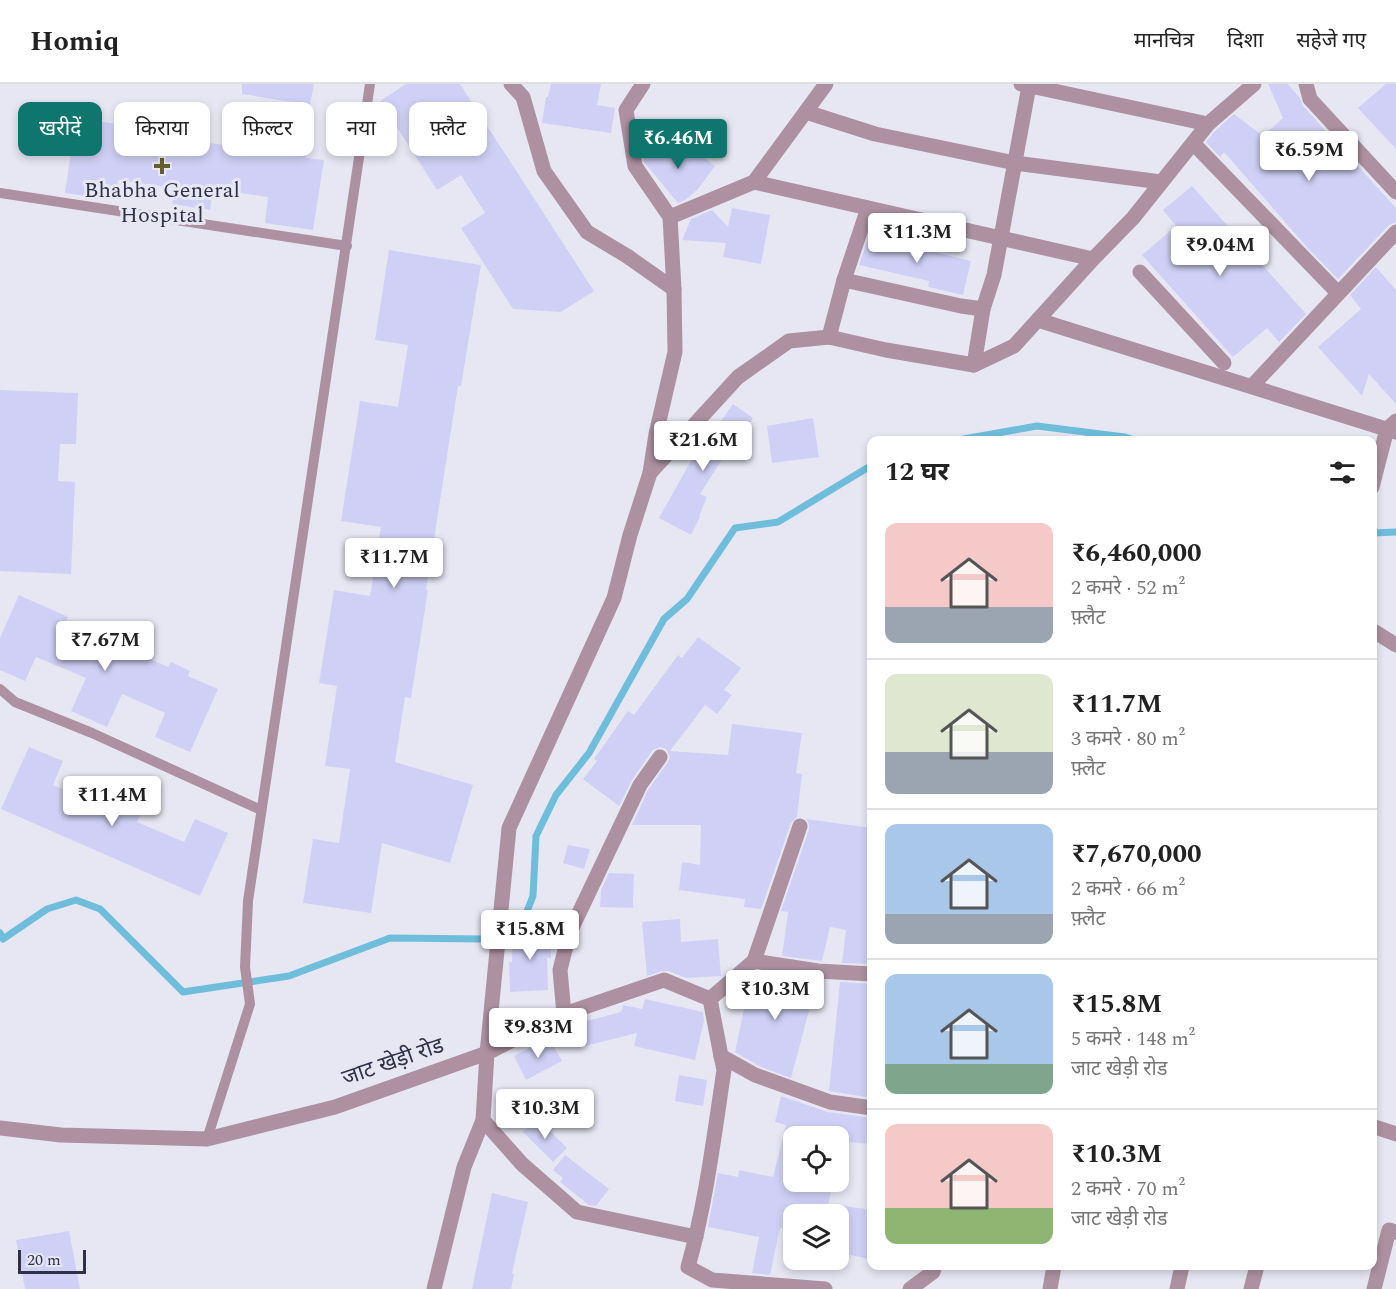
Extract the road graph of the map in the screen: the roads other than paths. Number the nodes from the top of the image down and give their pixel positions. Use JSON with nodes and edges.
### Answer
{"nodes":[{"id":1,"x":370,"y":84,"type":"edge"},
{"id":2,"x":511,"y":84,"type":"edge"},
{"id":3,"x":643,"y":84,"type":"edge"},
{"id":4,"x":826,"y":84,"type":"edge"},
{"id":5,"x":1254,"y":84,"type":"edge"},
{"id":6,"x":1306,"y":84,"type":"edge"},
{"id":7,"x":1025,"y":85,"type":"edge"},
{"id":8,"x":806,"y":112,"type":"junction"},
{"id":9,"x":1208,"y":124,"type":"junction"},
{"id":10,"x":1192,"y":144,"type":"junction"},
{"id":11,"x":1015,"y":163,"type":"junction"},
{"id":12,"x":754,"y":182,"type":"junction"},
{"id":13,"x":1161,"y":182,"type":"junction"},
{"id":14,"x":1396,"y":192,"type":"edge"},
{"id":15,"x":0,"y":193,"type":"edge"},
{"id":16,"x":868,"y":208,"type":"junction"},
{"id":17,"x":670,"y":217,"type":"junction"},
{"id":18,"x":1396,"y":232,"type":"edge"},
{"id":19,"x":1001,"y":238,"type":"junction"},
{"id":20,"x":347,"y":246,"type":"junction"},
{"id":21,"x":1093,"y":259,"type":"junction"},
{"id":22,"x":1140,"y":272,"type":"dead end"},
{"id":23,"x":844,"y":280,"type":"junction"},
{"id":24,"x":674,"y":288,"type":"junction"},
{"id":25,"x":1338,"y":293,"type":"junction"},
{"id":26,"x":983,"y":309,"type":"junction"},
{"id":27,"x":1038,"y":320,"type":"junction"},
{"id":28,"x":1196,"y":335,"type":"junction"},
{"id":29,"x":829,"y":337,"type":"junction"},
{"id":30,"x":1224,"y":363,"type":"dead end"},
{"id":31,"x":974,"y":365,"type":"junction"},
{"id":32,"x":1199,"y":370,"type":"junction"},
{"id":33,"x":1252,"y":386,"type":"junction"},
{"id":34,"x":1393,"y":427,"type":"edge"},
{"id":35,"x":650,"y":473,"type":"junction"},
{"id":36,"x":1377,"y":473,"type":"edge"},
{"id":37,"x":1377,"y":633,"type":"edge"},
{"id":38,"x":1396,"y":645,"type":"edge"},
{"id":39,"x":0,"y":689,"type":"edge"},
{"id":40,"x":660,"y":757,"type":"dead end"},
{"id":41,"x":261,"y":810,"type":"junction"},
{"id":42,"x":800,"y":826,"type":"dead end"},
{"id":43,"x":753,"y":961,"type":"junction"},
{"id":44,"x":867,"y":974,"type":"edge"},
{"id":45,"x":710,"y":999,"type":"junction"},
{"id":46,"x":564,"y":1014,"type":"junction"},
{"id":47,"x":487,"y":1053,"type":"junction"},
{"id":48,"x":721,"y":1056,"type":"junction"},
{"id":49,"x":867,"y":1107,"type":"edge"},
{"id":50,"x":483,"y":1120,"type":"junction"},
{"id":51,"x":0,"y":1128,"type":"edge"},
{"id":52,"x":1377,"y":1128,"type":"edge"},
{"id":53,"x":1396,"y":1134,"type":"edge"},
{"id":54,"x":207,"y":1139,"type":"junction"},
{"id":55,"x":1396,"y":1232,"type":"edge"},
{"id":56,"x":696,"y":1237,"type":"junction"},
{"id":57,"x":934,"y":1270,"type":"edge"},
{"id":58,"x":1053,"y":1270,"type":"edge"},
{"id":59,"x":1181,"y":1270,"type":"edge"},
{"id":60,"x":1256,"y":1270,"type":"edge"},
{"id":61,"x":434,"y":1289,"type":"edge"},
{"id":62,"x":825,"y":1289,"type":"edge"},
{"id":63,"x":910,"y":1289,"type":"edge"},
{"id":64,"x":1050,"y":1289,"type":"edge"},
{"id":65,"x":1177,"y":1289,"type":"edge"},
{"id":66,"x":1251,"y":1289,"type":"edge"},
{"id":67,"x":1374,"y":1289,"type":"edge"}],
"edges":[{"from":1,"to":20,"type":"lane"},
{"from":2,"to":24,"type":"street"},
{"from":3,"to":17,"type":"street"},
{"from":4,"to":8,"type":"street"},
{"from":5,"to":9,"type":"street"},
{"from":6,"to":14,"type":"street"},
{"from":7,"to":9,"type":"street"},
{"from":7,"to":11,"type":"street"},
{"from":8,"to":11,"type":"street"},
{"from":8,"to":12,"type":"street"},
{"from":9,"to":10,"type":"street"},
{"from":10,"to":13,"type":"street"},
{"from":10,"to":25,"type":"street"},
{"from":11,"to":13,"type":"street"},
{"from":11,"to":19,"type":"street"},
{"from":12,"to":16,"type":"street"},
{"from":12,"to":17,"type":"street"},
{"from":13,"to":21,"type":"street"},
{"from":15,"to":20,"type":"lane"},
{"from":16,"to":19,"type":"street"},
{"from":16,"to":23,"type":"street"},
{"from":17,"to":24,"type":"street"},
{"from":18,"to":25,"type":"street"},
{"from":19,"to":21,"type":"street"},
{"from":19,"to":26,"type":"street"},
{"from":20,"to":41,"type":"lane"},
{"from":21,"to":27,"type":"street"},
{"from":22,"to":28,"type":"street"},
{"from":23,"to":26,"type":"street"},
{"from":23,"to":29,"type":"street"},
{"from":24,"to":35,"type":"street"},
{"from":25,"to":33,"type":"street"},
{"from":26,"to":31,"type":"street"},
{"from":27,"to":31,"type":"street"},
{"from":27,"to":32,"type":"street"},
{"from":28,"to":30,"type":"street"},
{"from":28,"to":32,"type":"street"},
{"from":29,"to":31,"type":"street"},
{"from":29,"to":35,"type":"street"},
{"from":32,"to":33,"type":"street"},
{"from":33,"to":34,"type":"street"},
{"from":34,"to":36,"type":"street"},
{"from":35,"to":47,"type":"street"},
{"from":37,"to":38,"type":"street"},
{"from":39,"to":41,"type":"lane"},
{"from":40,"to":46,"type":"street"},
{"from":41,"to":54,"type":"lane"},
{"from":42,"to":43,"type":"street"},
{"from":43,"to":44,"type":"street"},
{"from":43,"to":45,"type":"street"},
{"from":45,"to":46,"type":"street","name":"जाट खेड़ी रोड"},
{"from":45,"to":48,"type":"street"},
{"from":46,"to":47,"type":"street","name":"जाट खेड़ी रोड"},
{"from":47,"to":50,"type":"street"},
{"from":47,"to":54,"type":"street","name":"जाट खेड़ी रोड"},
{"from":48,"to":49,"type":"street"},
{"from":48,"to":56,"type":"street"},
{"from":50,"to":56,"type":"street"},
{"from":50,"to":61,"type":"street"},
{"from":51,"to":54,"type":"street","name":"जाट खेड़ी रोड"},
{"from":52,"to":53,"type":"street"},
{"from":55,"to":67,"type":"street"},
{"from":56,"to":62,"type":"street"},
{"from":57,"to":63,"type":"street"},
{"from":58,"to":64,"type":"street"},
{"from":59,"to":65,"type":"street"},
{"from":60,"to":66,"type":"street"}]}
